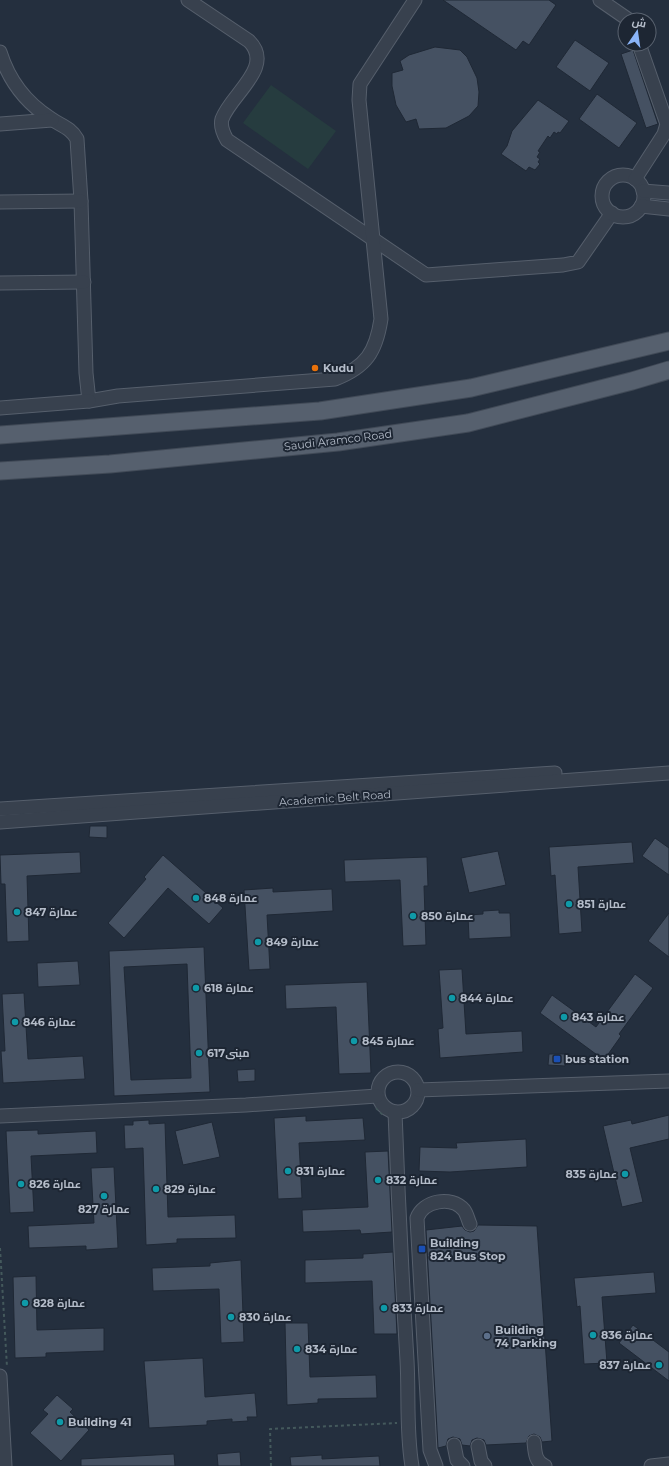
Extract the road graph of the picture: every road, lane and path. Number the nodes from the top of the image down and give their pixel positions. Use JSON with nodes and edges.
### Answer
{"nodes":[{"id":1,"x":188,"y":0,"type":"edge"},
{"id":2,"x":415,"y":0,"type":"edge"},
{"id":3,"x":600,"y":0,"type":"edge"},
{"id":4,"x":617,"y":12,"type":"edge"},
{"id":5,"x":0,"y":52,"type":"edge"},
{"id":6,"x":642,"y":52,"type":"edge"},
{"id":7,"x":52,"y":120,"type":"junction"},
{"id":8,"x":0,"y":124,"type":"edge"},
{"id":9,"x":635,"y":179,"type":"junction"},
{"id":10,"x":643,"y":191,"type":"junction"},
{"id":11,"x":669,"y":193,"type":"edge"},
{"id":12,"x":0,"y":202,"type":"edge"},
{"id":13,"x":81,"y":202,"type":"junction"},
{"id":14,"x":641,"y":206,"type":"junction"},
{"id":15,"x":669,"y":209,"type":"edge"},
{"id":16,"x":612,"y":213,"type":"junction"},
{"id":17,"x":373,"y":240,"type":"junction"},
{"id":18,"x":84,"y":282,"type":"junction"},
{"id":19,"x":0,"y":283,"type":"edge"},
{"id":20,"x":669,"y":340,"type":"edge"},
{"id":21,"x":669,"y":370,"type":"edge"},
{"id":22,"x":89,"y":401,"type":"junction"},
{"id":23,"x":0,"y":408,"type":"edge"},
{"id":24,"x":0,"y":435,"type":"edge"},
{"id":25,"x":0,"y":471,"type":"edge"},
{"id":26,"x":669,"y":766,"type":"edge"},
{"id":27,"x":669,"y":773,"type":"edge"},
{"id":28,"x":0,"y":808,"type":"edge"},
{"id":29,"x":0,"y":822,"type":"edge"},
{"id":30,"x":669,"y":1081,"type":"edge"},
{"id":31,"x":418,"y":1090,"type":"junction"},
{"id":32,"x":375,"y":1100,"type":"junction"},
{"id":33,"x":390,"y":1114,"type":"junction"},
{"id":34,"x":0,"y":1116,"type":"edge"},
{"id":35,"x":470,"y":1224,"type":"dead end"},
{"id":36,"x":0,"y":1248,"type":"edge"},
{"id":37,"x":4,"y":1372,"type":"edge"},
{"id":38,"x":402,"y":1423,"type":"dead end"},
{"id":39,"x":534,"y":1442,"type":"dead end"},
{"id":40,"x":454,"y":1445,"type":"dead end"},
{"id":41,"x":478,"y":1446,"type":"dead end"},
{"id":42,"x":669,"y":1464,"type":"edge"},
{"id":43,"x":6,"y":1466,"type":"edge"},
{"id":44,"x":271,"y":1466,"type":"edge"},
{"id":45,"x":412,"y":1466,"type":"edge"},
{"id":46,"x":436,"y":1466,"type":"edge"},
{"id":47,"x":463,"y":1466,"type":"edge"},
{"id":48,"x":485,"y":1466,"type":"edge"},
{"id":49,"x":545,"y":1466,"type":"edge"},
{"id":50,"x":651,"y":1466,"type":"edge"}],
"edges":[{"from":1,"to":17,"type":"street"},
{"from":2,"to":17,"type":"street"},
{"from":3,"to":4,"type":"street"},
{"from":5,"to":7,"type":"street"},
{"from":6,"to":9,"type":"street"},
{"from":7,"to":8,"type":"street"},
{"from":7,"to":13,"type":"street"},
{"from":9,"to":10,"type":"street"},
{"from":9,"to":16,"type":"street"},
{"from":10,"to":11,"type":"street"},
{"from":10,"to":14,"type":"street"},
{"from":12,"to":13,"type":"street"},
{"from":13,"to":18,"type":"street"},
{"from":14,"to":15,"type":"street"},
{"from":14,"to":16,"type":"street"},
{"from":16,"to":17,"type":"street"},
{"from":17,"to":22,"type":"street"},
{"from":18,"to":19,"type":"street"},
{"from":18,"to":22,"type":"street"},
{"from":20,"to":24,"type":"main road"},
{"from":21,"to":25,"type":"main road","name":"Saudi Aramco Road"},
{"from":22,"to":23,"type":"street"},
{"from":26,"to":28,"type":"street","name":"Academic Belt Road"},
{"from":27,"to":29,"type":"street","name":"Academic Belt Road"},
{"from":30,"to":31,"type":"street"},
{"from":31,"to":32,"type":"street"},
{"from":31,"to":33,"type":"street"},
{"from":32,"to":33,"type":"path"},
{"from":32,"to":33,"type":"street"},
{"from":32,"to":34,"type":"street"},
{"from":33,"to":45,"type":"street"},
{"from":35,"to":46,"type":"street"},
{"from":36,"to":37,"type":"path"},
{"from":37,"to":43,"type":"street"},
{"from":38,"to":44,"type":"path"},
{"from":39,"to":49,"type":"street"},
{"from":40,"to":47,"type":"street"},
{"from":41,"to":48,"type":"street"},
{"from":42,"to":50,"type":"street"}]}
